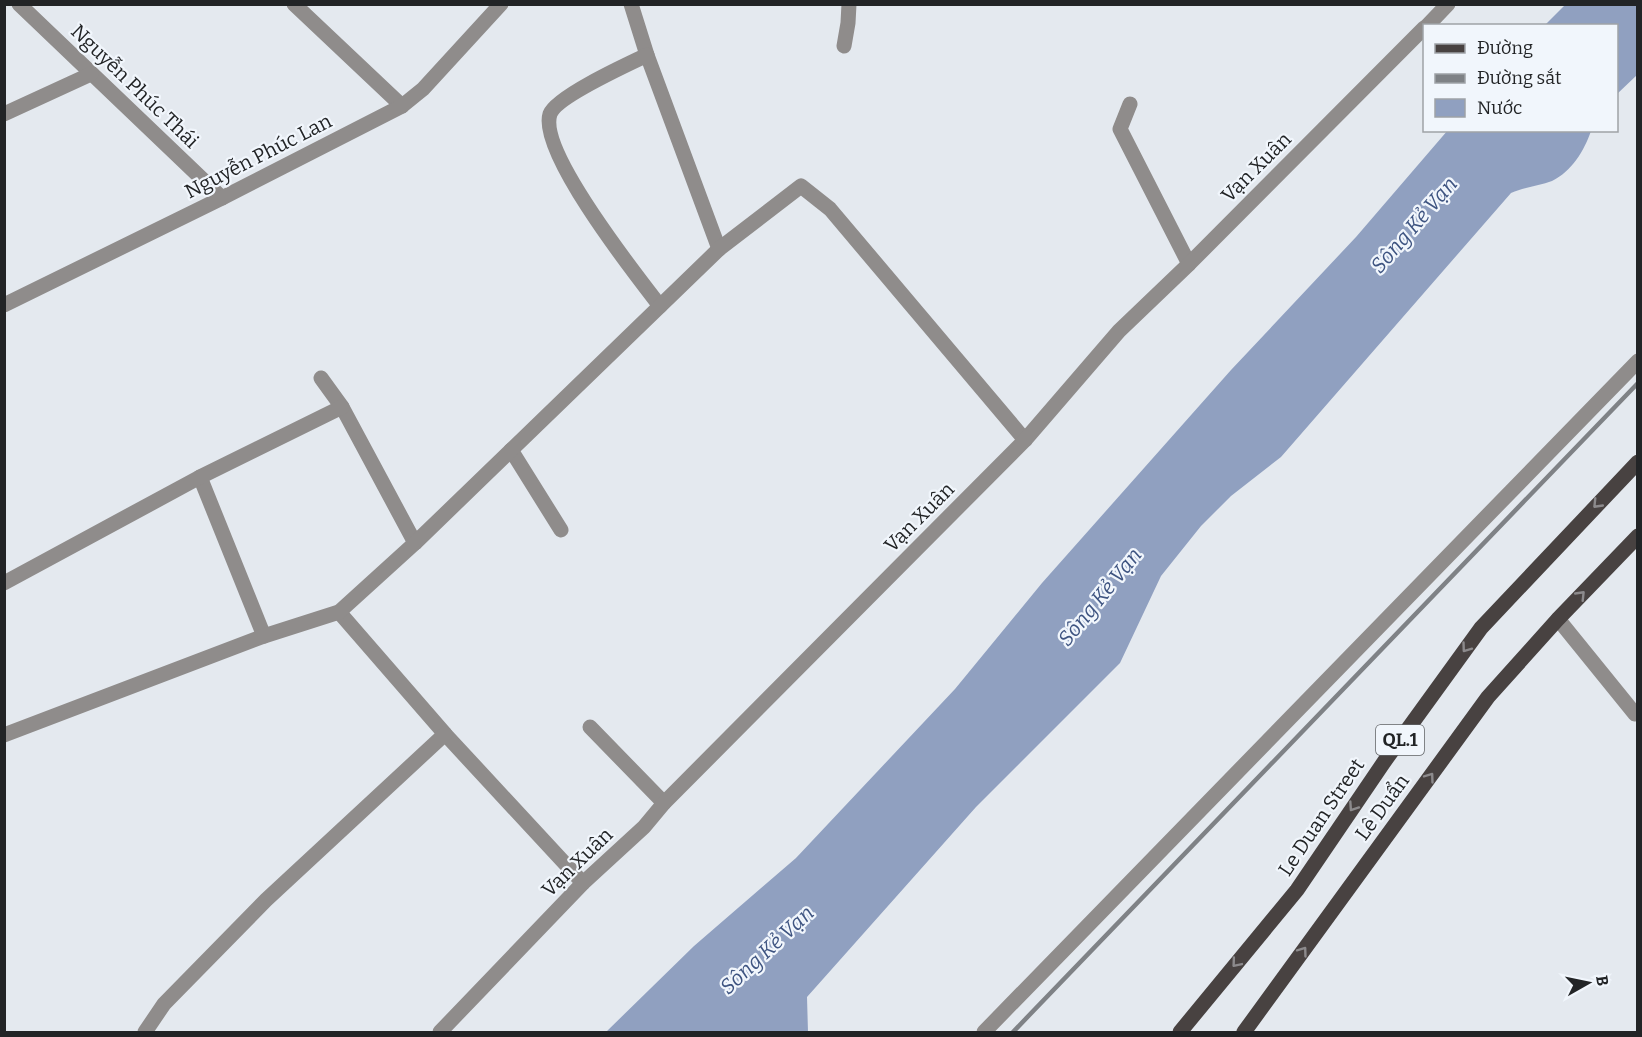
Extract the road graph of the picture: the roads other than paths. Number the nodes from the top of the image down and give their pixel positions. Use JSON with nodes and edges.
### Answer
{"nodes":[{"id":1,"x":19,"y":4,"type":"edge"},
{"id":2,"x":294,"y":4,"type":"edge"},
{"id":3,"x":501,"y":4,"type":"edge"},
{"id":4,"x":631,"y":4,"type":"edge"},
{"id":5,"x":849,"y":4,"type":"edge"},
{"id":6,"x":1448,"y":4,"type":"edge"},
{"id":7,"x":1429,"y":24,"type":"edge"},
{"id":8,"x":1423,"y":30,"type":"edge"},
{"id":9,"x":844,"y":46,"type":"dead end"},
{"id":10,"x":647,"y":55,"type":"junction"},
{"id":11,"x":91,"y":74,"type":"junction"},
{"id":12,"x":1130,"y":104,"type":"dead end"},
{"id":13,"x":402,"y":106,"type":"junction"},
{"id":14,"x":4,"y":114,"type":"edge"},
{"id":15,"x":222,"y":198,"type":"junction"},
{"id":16,"x":719,"y":249,"type":"junction"},
{"id":17,"x":1189,"y":264,"type":"junction"},
{"id":18,"x":4,"y":305,"type":"edge"},
{"id":19,"x":660,"y":306,"type":"junction"},
{"id":20,"x":1638,"y":361,"type":"edge"},
{"id":21,"x":321,"y":378,"type":"dead end"},
{"id":22,"x":342,"y":407,"type":"junction"},
{"id":23,"x":1025,"y":440,"type":"junction"},
{"id":24,"x":511,"y":450,"type":"junction"},
{"id":25,"x":1638,"y":462,"type":"edge"},
{"id":26,"x":200,"y":477,"type":"junction"},
{"id":27,"x":561,"y":530,"type":"dead end"},
{"id":28,"x":1638,"y":536,"type":"edge"},
{"id":29,"x":415,"y":543,"type":"junction"},
{"id":30,"x":4,"y":583,"type":"edge"},
{"id":31,"x":339,"y":612,"type":"junction"},
{"id":32,"x":1558,"y":619,"type":"junction"},
{"id":33,"x":264,"y":636,"type":"junction"},
{"id":34,"x":1635,"y":714,"type":"dead end"},
{"id":35,"x":590,"y":727,"type":"dead end"},
{"id":36,"x":445,"y":734,"type":"junction"},
{"id":37,"x":4,"y":735,"type":"edge"},
{"id":38,"x":664,"y":803,"type":"junction"},
{"id":39,"x":583,"y":884,"type":"junction"},
{"id":40,"x":145,"y":1032,"type":"edge"},
{"id":41,"x":440,"y":1032,"type":"edge"},
{"id":42,"x":984,"y":1032,"type":"edge"},
{"id":43,"x":1180,"y":1032,"type":"edge"},
{"id":44,"x":1244,"y":1032,"type":"edge"}],
"edges":[{"from":1,"to":11,"type":"street","name":"Nguyễn Phúc Thái"},
{"from":2,"to":13,"type":"street"},
{"from":3,"to":13,"type":"street","name":"Nguyễn Phúc Lan"},
{"from":4,"to":10,"type":"street"},
{"from":5,"to":9,"type":"street"},
{"from":6,"to":7,"type":"street","name":"Vạn Xuân"},
{"from":8,"to":17,"type":"street","name":"Vạn Xuân"},
{"from":10,"to":16,"type":"street"},
{"from":10,"to":19,"type":"street"},
{"from":11,"to":14,"type":"street"},
{"from":11,"to":15,"type":"street","name":"Nguyễn Phúc Thái"},
{"from":12,"to":17,"type":"street"},
{"from":13,"to":15,"type":"street","name":"Nguyễn Phúc Lan"},
{"from":15,"to":18,"type":"street","name":"Nguyễn Phúc Lan"},
{"from":16,"to":19,"type":"street"},
{"from":16,"to":23,"type":"street"},
{"from":17,"to":23,"type":"street","name":"Vạn Xuân"},
{"from":19,"to":24,"type":"street"},
{"from":20,"to":42,"type":"street"},
{"from":21,"to":22,"type":"street"},
{"from":22,"to":26,"type":"street"},
{"from":22,"to":29,"type":"street"},
{"from":23,"to":38,"type":"street","name":"Vạn Xuân"},
{"from":24,"to":27,"type":"street"},
{"from":24,"to":29,"type":"street"},
{"from":25,"to":43,"type":"main road","name":"Le Duan Street","number":"QL.1","one_way":true},
{"from":26,"to":30,"type":"street"},
{"from":26,"to":33,"type":"street"},
{"from":32,"to":28,"type":"main road","name":"Lê Duẩn","number":"QL.1","one_way":true},
{"from":29,"to":31,"type":"street"},
{"from":31,"to":33,"type":"street"},
{"from":31,"to":36,"type":"street"},
{"from":32,"to":34,"type":"street"},
{"from":44,"to":32,"type":"main road","name":"Lê Duẩn","number":"QL.1","one_way":true},
{"from":33,"to":37,"type":"street"},
{"from":35,"to":38,"type":"street"},
{"from":36,"to":39,"type":"street"},
{"from":36,"to":40,"type":"street"},
{"from":38,"to":39,"type":"street","name":"Vạn Xuân"},
{"from":39,"to":41,"type":"street","name":"Vạn Xuân"}]}
